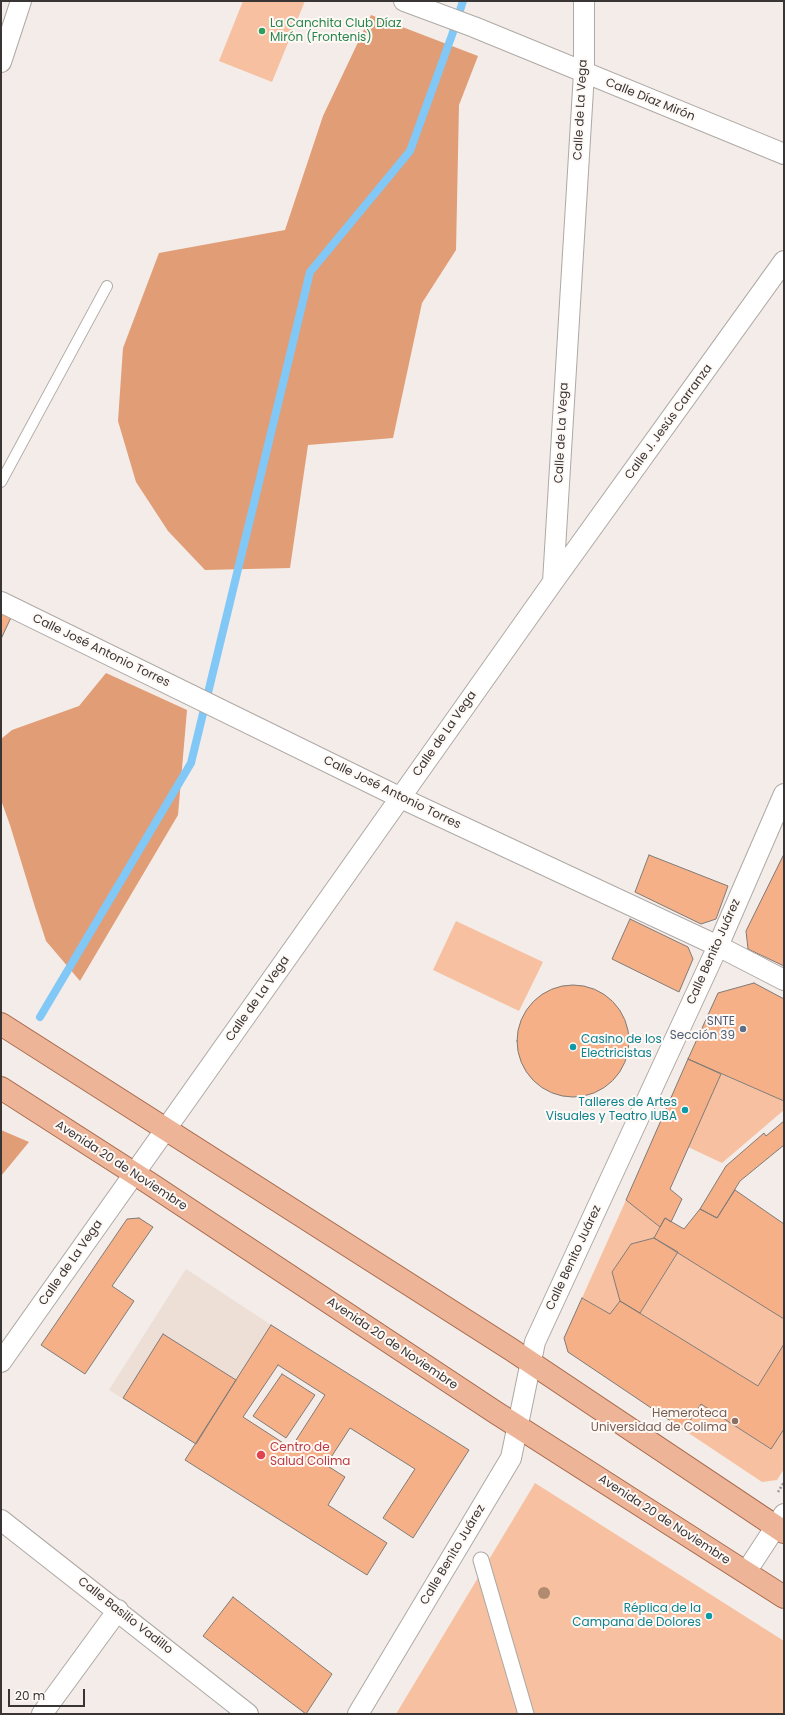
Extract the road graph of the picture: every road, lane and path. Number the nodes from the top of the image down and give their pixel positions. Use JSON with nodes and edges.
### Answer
{"nodes":[{"id":1,"x":21,"y":1,"type":"edge"},
{"id":2,"x":404,"y":1,"type":"edge"},
{"id":3,"x":584,"y":1,"type":"edge"},
{"id":4,"x":1,"y":62,"type":"edge"},
{"id":5,"x":584,"y":73,"type":"junction"},
{"id":6,"x":784,"y":154,"type":"edge"},
{"id":7,"x":784,"y":261,"type":"edge"},
{"id":8,"x":107,"y":286,"type":"dead end"},
{"id":9,"x":1,"y":482,"type":"edge"},
{"id":10,"x":553,"y":582,"type":"junction"},
{"id":11,"x":1,"y":602,"type":"edge"},
{"id":12,"x":784,"y":794,"type":"edge"},
{"id":13,"x":401,"y":798,"type":"junction"},
{"id":14,"x":718,"y":946,"type":"junction"},
{"id":15,"x":784,"y":980,"type":"edge"},
{"id":16,"x":1,"y":1024,"type":"edge"},
{"id":17,"x":1,"y":1088,"type":"edge"},
{"id":18,"x":166,"y":1129,"type":"junction"},
{"id":19,"x":134,"y":1174,"type":"junction"},
{"id":20,"x":1,"y":1362,"type":"edge"},
{"id":21,"x":530,"y":1364,"type":"junction"},
{"id":22,"x":517,"y":1426,"type":"junction"},
{"id":23,"x":1,"y":1520,"type":"edge"},
{"id":24,"x":781,"y":1524,"type":"edge"},
{"id":25,"x":481,"y":1560,"type":"dead end"},
{"id":26,"x":746,"y":1572,"type":"junction"},
{"id":27,"x":784,"y":1597,"type":"edge"},
{"id":28,"x":118,"y":1610,"type":"junction"},
{"id":29,"x":42,"y":1714,"type":"edge"},
{"id":30,"x":248,"y":1714,"type":"edge"},
{"id":31,"x":358,"y":1714,"type":"edge"},
{"id":32,"x":526,"y":1714,"type":"edge"}],
"edges":[{"from":1,"to":4,"type":"street"},
{"from":2,"to":5,"type":"street","name":"Calle Díaz Mirón"},
{"from":3,"to":5,"type":"street","name":"Calle de La Vega"},
{"from":5,"to":6,"type":"street","name":"Calle Díaz Mirón"},
{"from":5,"to":10,"type":"street","name":"Calle de La Vega"},
{"from":7,"to":10,"type":"street","name":"Calle J. Jesús Carranza"},
{"from":8,"to":9,"type":"lane"},
{"from":10,"to":13,"type":"street","name":"Calle de La Vega"},
{"from":11,"to":13,"type":"street","name":"Calle José Antonio Torres"},
{"from":12,"to":14,"type":"street","name":"Calle Benito Juárez"},
{"from":13,"to":14,"type":"street","name":"Calle José Antonio Torres"},
{"from":13,"to":18,"type":"street","name":"Calle de La Vega"},
{"from":14,"to":15,"type":"street","name":"Calle José Antonio Torres"},
{"from":14,"to":21,"type":"street","name":"Calle Benito Juárez"},
{"from":16,"to":18,"type":"main road"},
{"from":17,"to":19,"type":"main road","name":"Avenida 20 de Noviembre"},
{"from":18,"to":19,"type":"street","name":"Calle de La Vega"},
{"from":18,"to":21,"type":"main road"},
{"from":19,"to":20,"type":"street","name":"Calle de La Vega"},
{"from":19,"to":22,"type":"main road","name":"Avenida 20 de Noviembre"},
{"from":21,"to":22,"type":"street","name":"Calle Benito Juárez"},
{"from":21,"to":24,"type":"main road"},
{"from":22,"to":26,"type":"main road","name":"Avenida 20 de Noviembre"},
{"from":22,"to":31,"type":"street","name":"Calle Benito Juárez"},
{"from":23,"to":28,"type":"street","name":"Calle Basilio Vadillo"},
{"from":24,"to":26,"type":"street"},
{"from":25,"to":32,"type":"street"},
{"from":26,"to":27,"type":"main road","name":"Avenida 20 de Noviembre"},
{"from":28,"to":29,"type":"street"},
{"from":28,"to":30,"type":"street","name":"Calle Basilio Vadillo"}]}
